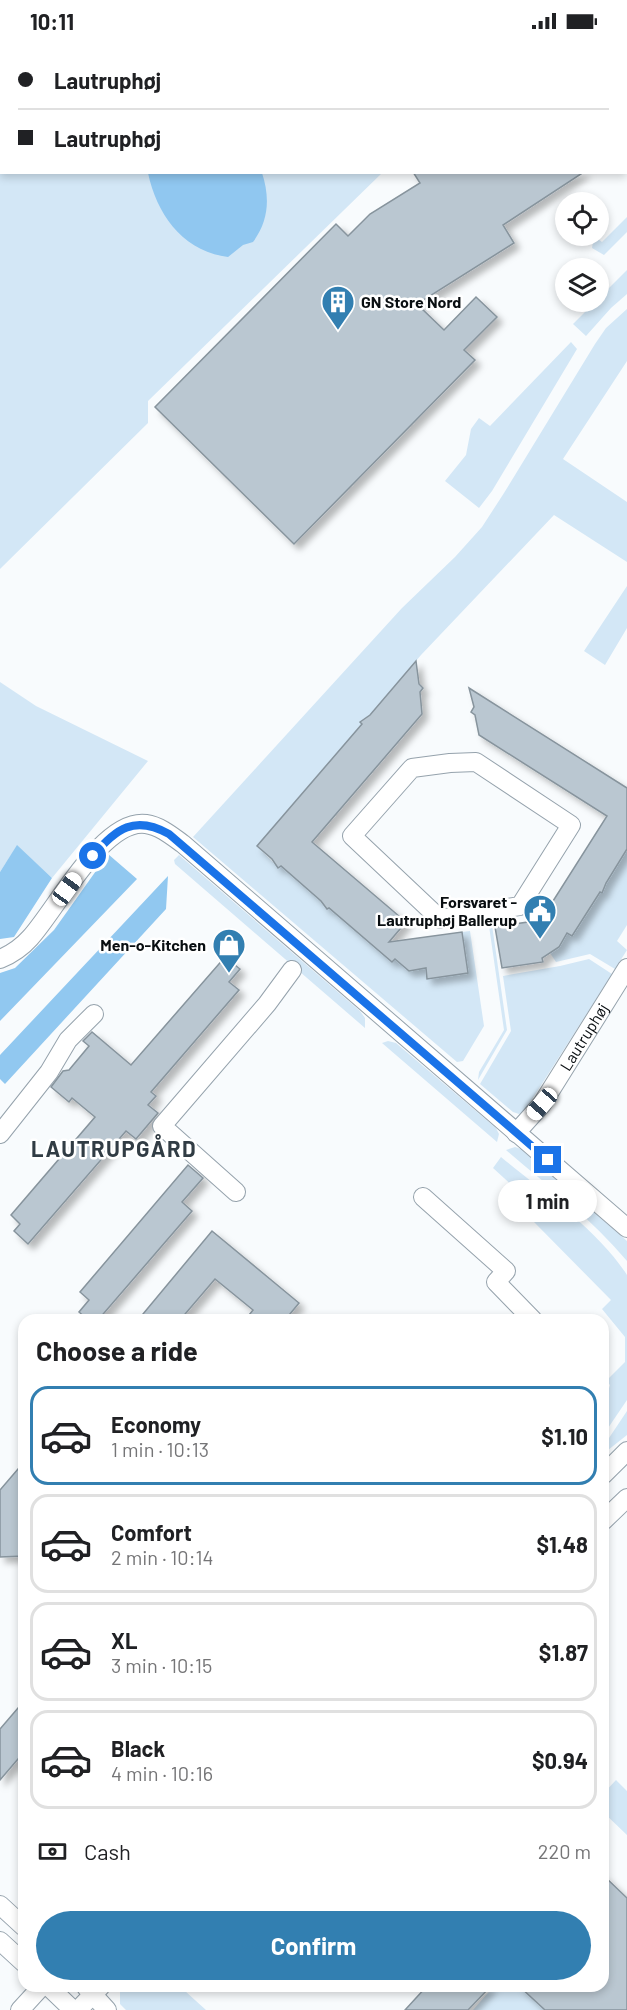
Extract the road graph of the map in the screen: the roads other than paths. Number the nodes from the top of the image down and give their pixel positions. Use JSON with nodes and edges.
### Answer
{"nodes":[{"id":1,"x":450,"y":763,"type":"joint"},
{"id":2,"x":0,"y":959,"type":"edge"},
{"id":3,"x":627,"y":968,"type":"edge"},
{"id":4,"x":292,"y":970,"type":"dead end"},
{"id":5,"x":94,"y":1014,"type":"dead end"},
{"id":6,"x":516,"y":1132,"type":"junction"},
{"id":7,"x":0,"y":1134,"type":"edge"},
{"id":8,"x":236,"y":1192,"type":"dead end"},
{"id":9,"x":423,"y":1197,"type":"dead end"},
{"id":10,"x":627,"y":1228,"type":"edge"},
{"id":11,"x":527,"y":1314,"type":"edge"},
{"id":12,"x":627,"y":1451,"type":"edge"},
{"id":13,"x":609,"y":1469,"type":"edge"},
{"id":14,"x":627,"y":1498,"type":"edge"},
{"id":15,"x":609,"y":1515,"type":"edge"},
{"id":16,"x":0,"y":1905,"type":"edge"},
{"id":17,"x":18,"y":1922,"type":"edge"},
{"id":18,"x":0,"y":1941,"type":"edge"},
{"id":19,"x":18,"y":1958,"type":"edge"},
{"id":20,"x":36,"y":1992,"type":"edge"},
{"id":21,"x":54,"y":1992,"type":"edge"},
{"id":22,"x":91,"y":1992,"type":"edge"},
{"id":23,"x":95,"y":1992,"type":"edge"},
{"id":24,"x":20,"y":2010,"type":"edge"},
{"id":25,"x":74,"y":2010,"type":"edge"},
{"id":26,"x":78,"y":2010,"type":"edge"},
{"id":27,"x":107,"y":2010,"type":"edge"}],
"edges":[{"from":1,"to":1,"type":"street"},
{"from":2,"to":6,"type":"street"},
{"from":3,"to":6,"type":"street","name":"Lautruphøj"},
{"from":4,"to":8,"type":"street"},
{"from":5,"to":7,"type":"street"},
{"from":6,"to":10,"type":"street"},
{"from":9,"to":11,"type":"street"},
{"from":12,"to":13,"type":"street"},
{"from":14,"to":15,"type":"street"},
{"from":16,"to":17,"type":"street"},
{"from":18,"to":19,"type":"street"},
{"from":20,"to":24,"type":"street"},
{"from":21,"to":25,"type":"street"},
{"from":22,"to":26,"type":"street"},
{"from":23,"to":27,"type":"street"}]}
